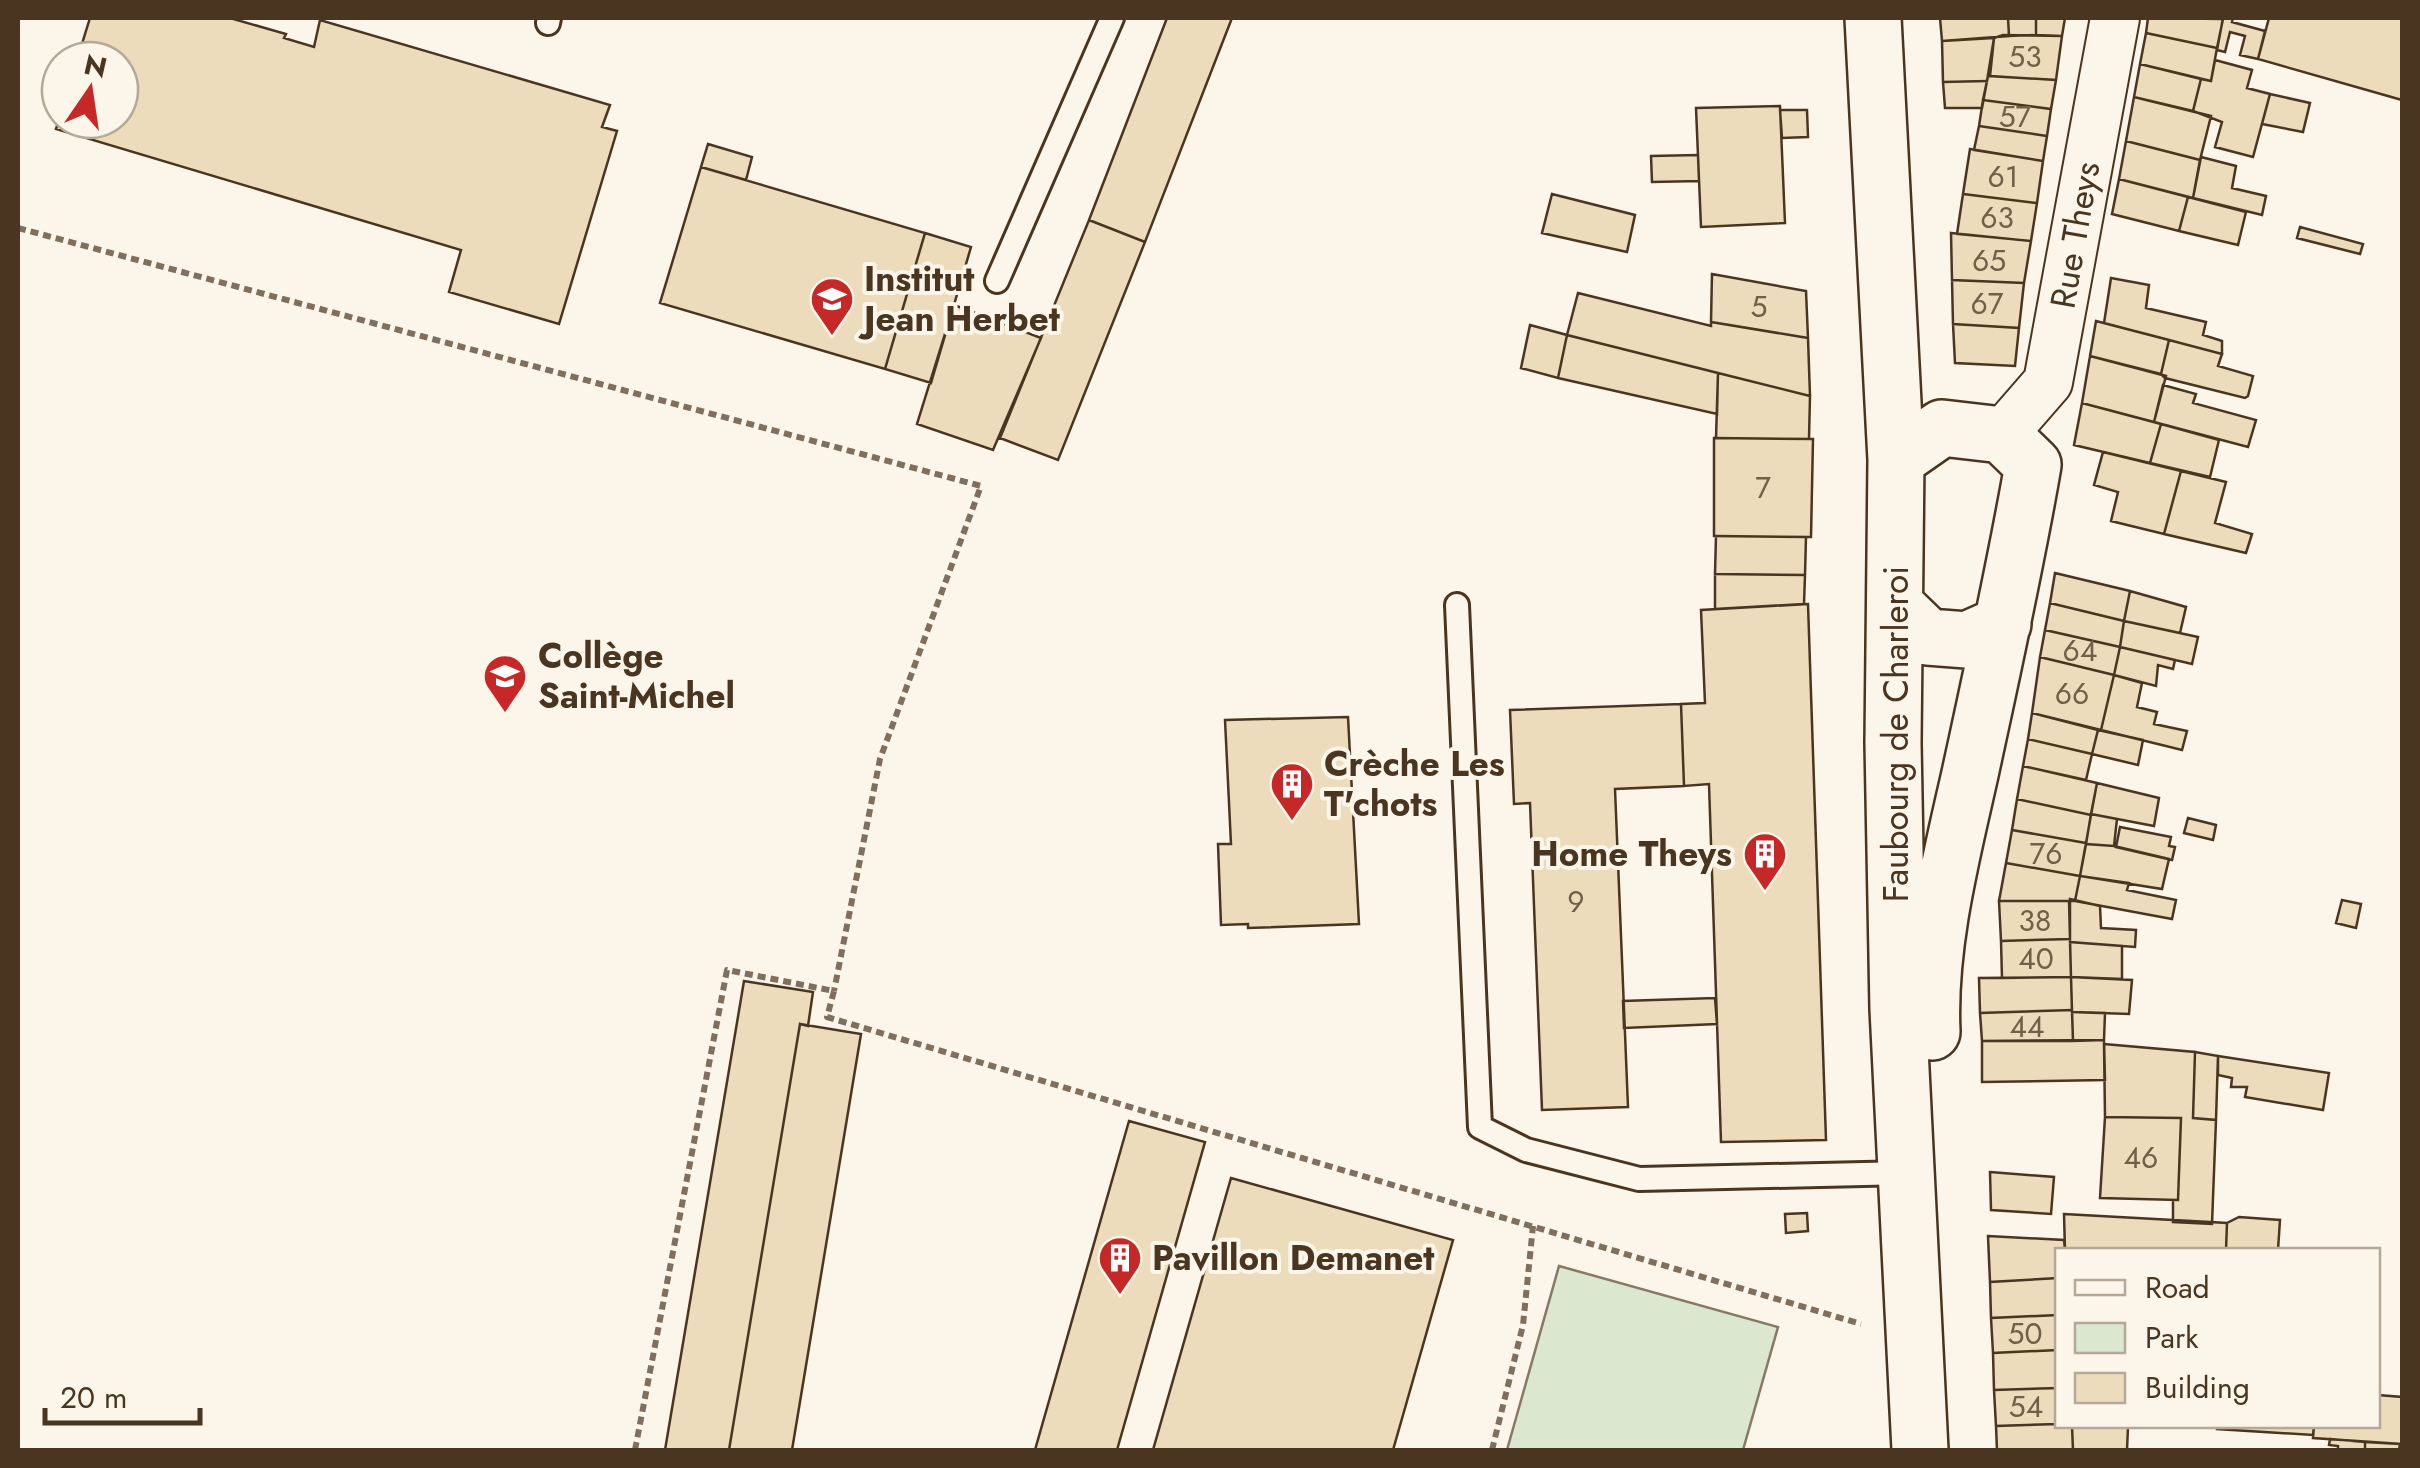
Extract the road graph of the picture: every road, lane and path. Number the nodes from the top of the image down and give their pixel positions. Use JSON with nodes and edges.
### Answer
{"nodes":[{"id":1,"x":1112,"y":18,"type":"edge"},
{"id":2,"x":1873,"y":18,"type":"edge"},
{"id":3,"x":2115,"y":18,"type":"edge"},
{"id":4,"x":18,"y":228,"type":"edge"},
{"id":5,"x":997,"y":281,"type":"dead end"},
{"id":6,"x":1894,"y":396,"type":"junction"},
{"id":7,"x":1942,"y":428,"type":"junction"},
{"id":8,"x":2002,"y":435,"type":"junction"},
{"id":9,"x":1896,"y":460,"type":"junction"},
{"id":10,"x":1457,"y":605,"type":"dead end"},
{"id":11,"x":1896,"y":606,"type":"junction"},
{"id":12,"x":2003,"y":624,"type":"junction"},
{"id":13,"x":834,"y":991,"type":"junction"},
{"id":14,"x":1907,"y":1173,"type":"junction"},
{"id":15,"x":1533,"y":1226,"type":"junction"},
{"id":16,"x":1916,"y":1340,"type":"junction"},
{"id":17,"x":635,"y":1450,"type":"edge"},
{"id":18,"x":1492,"y":1450,"type":"edge"},
{"id":19,"x":1920,"y":1450,"type":"edge"},
{"id":20,"x":1951,"y":1450,"type":"edge"}],
"edges":[{"from":1,"to":5,"type":"lane"},
{"from":2,"to":6,"type":"main road","name":"Faubourg de Charleroi"},
{"from":3,"to":8,"type":"street","name":"Rue Theys"},
{"from":4,"to":13,"type":"path"},
{"from":6,"to":7,"type":"main road"},
{"from":6,"to":9,"type":"main road","name":"Faubourg de Charleroi"},
{"from":7,"to":8,"type":"main road"},
{"from":7,"to":9,"type":"main road"},
{"from":8,"to":12,"type":"main road"},
{"from":9,"to":11,"type":"main road","name":"Faubourg de Charleroi"},
{"from":10,"to":14,"type":"lane"},
{"from":11,"to":12,"type":"main road"},
{"from":11,"to":14,"type":"main road","name":"Faubourg de Charleroi"},
{"from":12,"to":20,"type":"main road"},
{"from":13,"to":15,"type":"path"},
{"from":13,"to":17,"type":"path"},
{"from":14,"to":16,"type":"main road","name":"Faubourg de Charleroi"},
{"from":15,"to":16,"type":"path"},
{"from":15,"to":18,"type":"path"},
{"from":16,"to":19,"type":"main road","name":"Faubourg de Charleroi"}]}
